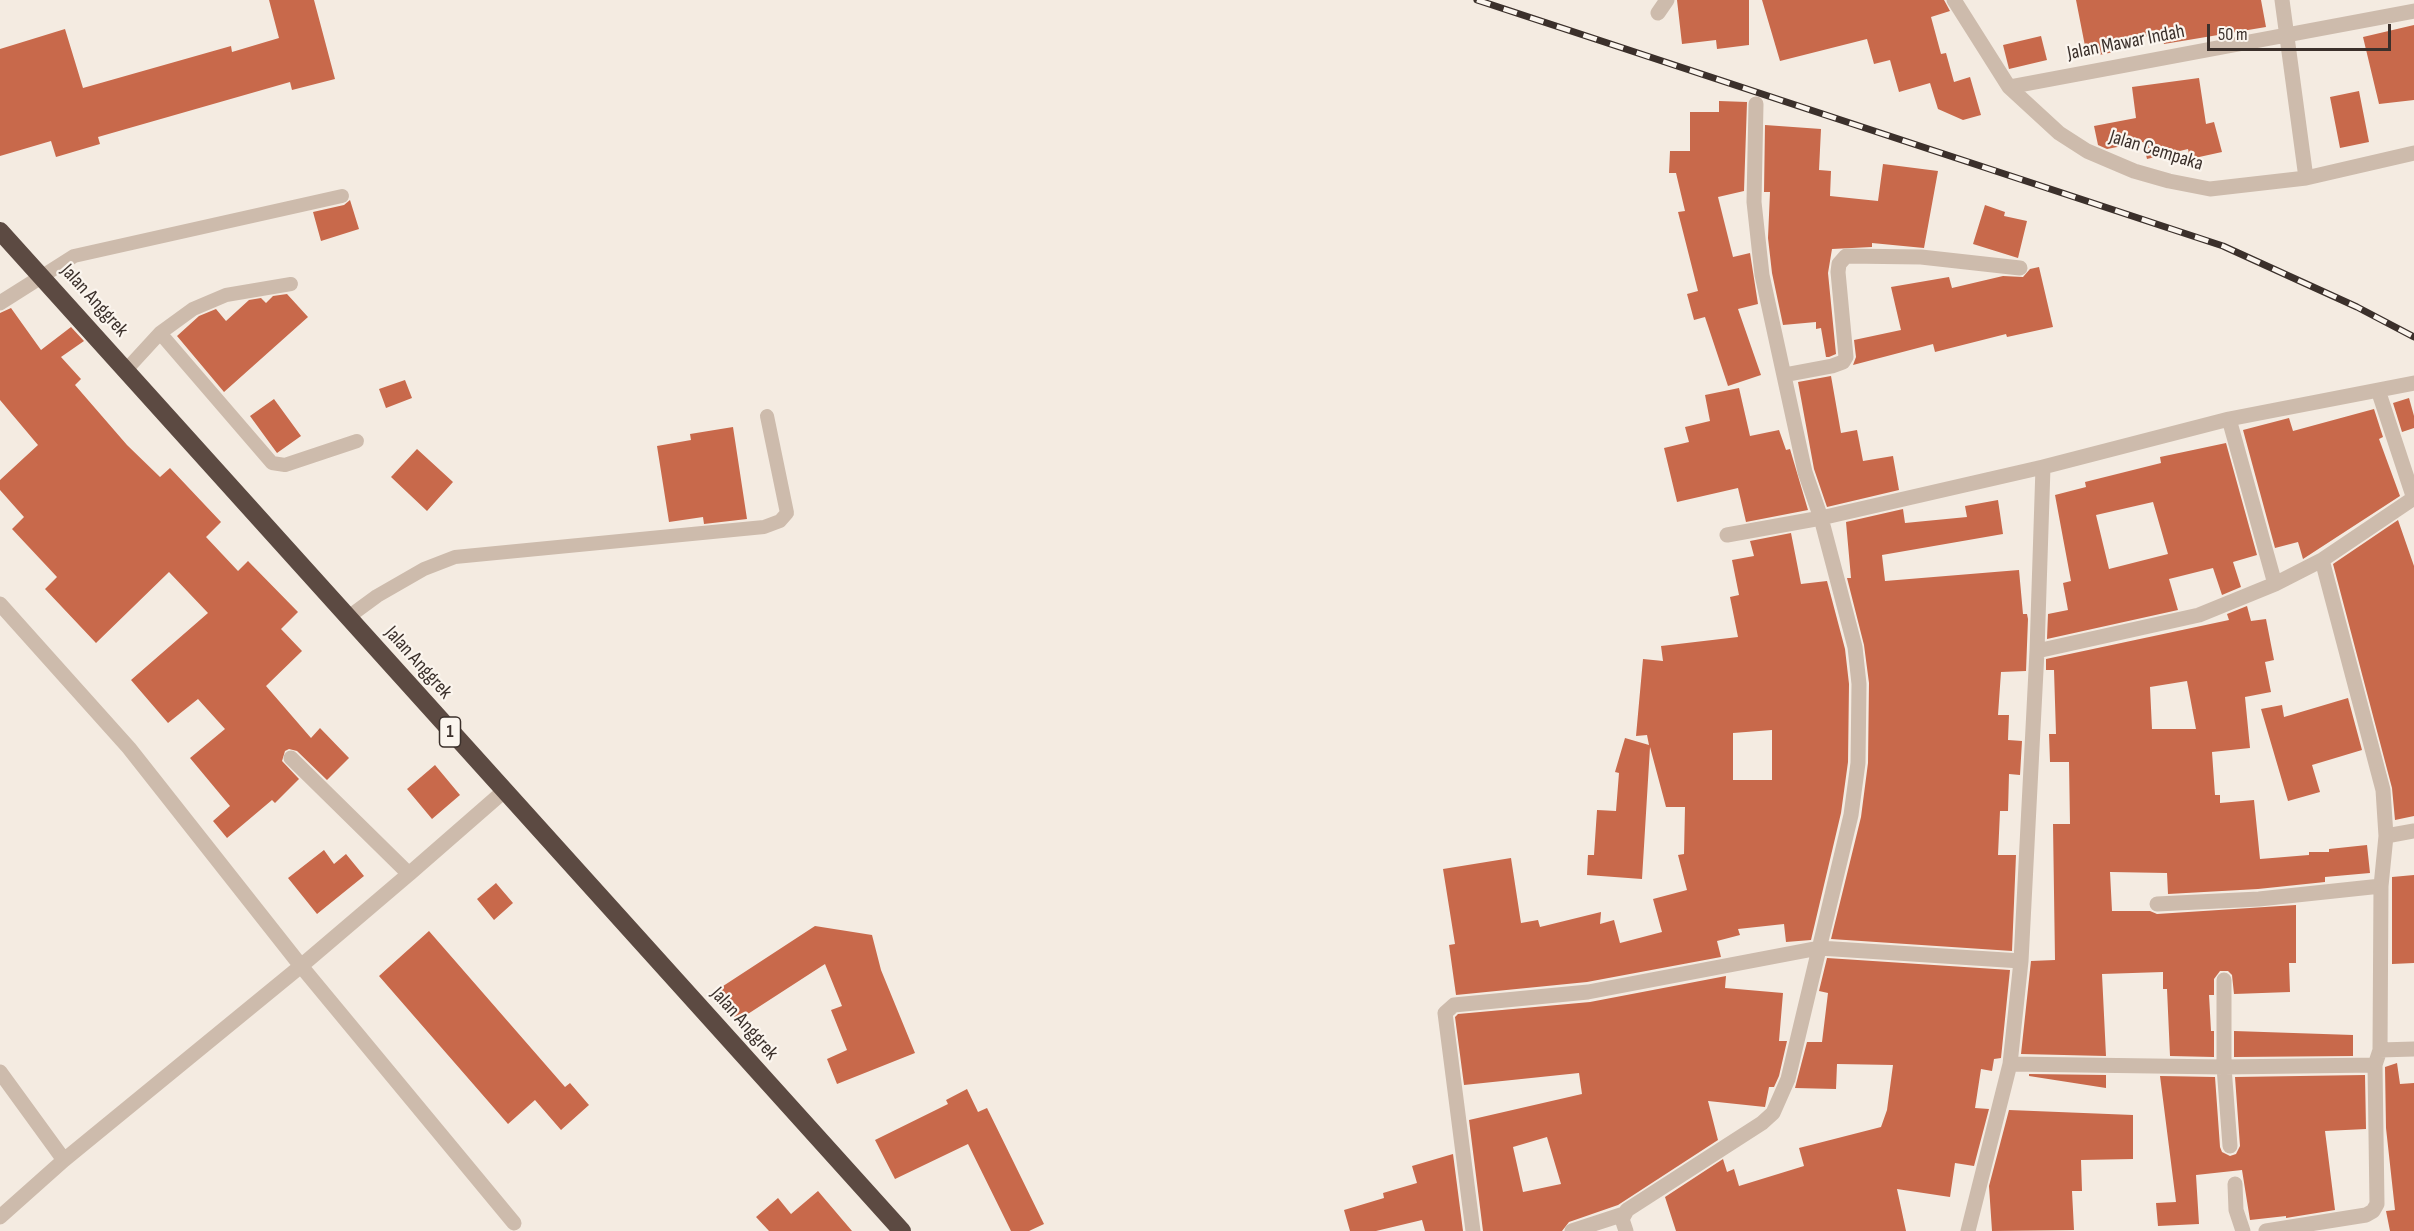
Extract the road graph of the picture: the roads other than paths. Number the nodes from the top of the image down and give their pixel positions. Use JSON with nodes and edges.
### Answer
{"nodes":[{"id":1,"x":1667,"y":0,"type":"edge"},
{"id":2,"x":1954,"y":0,"type":"edge"},
{"id":3,"x":2282,"y":0,"type":"edge"},
{"id":4,"x":2414,"y":11,"type":"edge"},
{"id":5,"x":1658,"y":13,"type":"dead end"},
{"id":6,"x":2286,"y":34,"type":"junction"},
{"id":7,"x":2009,"y":87,"type":"junction"},
{"id":8,"x":1756,"y":104,"type":"dead end"},
{"id":9,"x":2414,"y":153,"type":"edge"},
{"id":10,"x":2306,"y":178,"type":"junction"},
{"id":11,"x":342,"y":196,"type":"dead end"},
{"id":12,"x":0,"y":231,"type":"edge"},
{"id":13,"x":2020,"y":268,"type":"dead end"},
{"id":14,"x":41,"y":276,"type":"junction"},
{"id":15,"x":291,"y":284,"type":"dead end"},
{"id":16,"x":0,"y":303,"type":"edge"},
{"id":17,"x":160,"y":333,"type":"junction"},
{"id":18,"x":126,"y":370,"type":"junction"},
{"id":19,"x":1784,"y":375,"type":"junction"},
{"id":20,"x":2414,"y":383,"type":"edge"},
{"id":21,"x":2378,"y":390,"type":"junction"},
{"id":22,"x":767,"y":416,"type":"dead end"},
{"id":23,"x":2229,"y":419,"type":"junction"},
{"id":24,"x":357,"y":441,"type":"dead end"},
{"id":25,"x":2043,"y":467,"type":"junction"},
{"id":26,"x":2414,"y":498,"type":"edge"},
{"id":27,"x":1821,"y":518,"type":"junction"},
{"id":28,"x":1727,"y":535,"type":"dead end"},
{"id":29,"x":2322,"y":560,"type":"junction"},
{"id":30,"x":2276,"y":585,"type":"junction"},
{"id":31,"x":0,"y":604,"type":"edge"},
{"id":32,"x":354,"y":614,"type":"junction"},
{"id":33,"x":2037,"y":651,"type":"junction"},
{"id":34,"x":291,"y":758,"type":"dead end"},
{"id":35,"x":503,"y":792,"type":"junction"},
{"id":36,"x":2414,"y":831,"type":"edge"},
{"id":37,"x":2386,"y":836,"type":"junction"},
{"id":38,"x":409,"y":874,"type":"junction"},
{"id":39,"x":2381,"y":886,"type":"junction"},
{"id":40,"x":2157,"y":904,"type":"dead end"},
{"id":41,"x":1819,"y":948,"type":"junction"},
{"id":42,"x":2021,"y":961,"type":"junction"},
{"id":43,"x":301,"y":966,"type":"junction"},
{"id":44,"x":2223,"y":980,"type":"dead end"},
{"id":45,"x":2414,"y":1048,"type":"edge"},
{"id":46,"x":2377,"y":1058,"type":"junction"},
{"id":47,"x":2010,"y":1064,"type":"junction"},
{"id":48,"x":2224,"y":1067,"type":"junction"},
{"id":49,"x":0,"y":1072,"type":"edge"},
{"id":50,"x":2230,"y":1146,"type":"dead end"},
{"id":51,"x":64,"y":1160,"type":"junction"},
{"id":52,"x":2235,"y":1184,"type":"dead end"},
{"id":53,"x":1624,"y":1214,"type":"junction"},
{"id":54,"x":0,"y":1217,"type":"edge"},
{"id":55,"x":514,"y":1223,"type":"dead end"},
{"id":56,"x":902,"y":1231,"type":"edge"},
{"id":57,"x":1473,"y":1231,"type":"edge"},
{"id":58,"x":1572,"y":1231,"type":"edge"},
{"id":59,"x":1626,"y":1231,"type":"edge"},
{"id":60,"x":1968,"y":1231,"type":"edge"},
{"id":61,"x":2242,"y":1231,"type":"edge"},
{"id":62,"x":2266,"y":1231,"type":"edge"}],
"edges":[{"from":1,"to":5,"type":"street"},
{"from":2,"to":7,"type":"street","name":"Jalan Cempaka"},
{"from":3,"to":6,"type":"street"},
{"from":4,"to":6,"type":"street","name":"Jalan Mawar Indah"},
{"from":6,"to":7,"type":"street","name":"Jalan Mawar Indah"},
{"from":6,"to":10,"type":"street"},
{"from":7,"to":10,"type":"street","name":"Jalan Cempaka"},
{"from":8,"to":19,"type":"street"},
{"from":9,"to":10,"type":"street","name":"Jalan Cempaka"},
{"from":11,"to":14,"type":"lane"},
{"from":12,"to":14,"type":"highway","name":"Jalan Anggrek","number":"1"},
{"from":13,"to":19,"type":"street"},
{"from":14,"to":16,"type":"street"},
{"from":14,"to":18,"type":"highway","name":"Jalan Anggrek","number":"1"},
{"from":15,"to":17,"type":"lane"},
{"from":17,"to":18,"type":"lane"},
{"from":17,"to":24,"type":"lane"},
{"from":18,"to":32,"type":"highway","name":"Jalan Anggrek","number":"1"},
{"from":19,"to":27,"type":"street"},
{"from":20,"to":21,"type":"street"},
{"from":21,"to":23,"type":"street"},
{"from":21,"to":26,"type":"street"},
{"from":22,"to":32,"type":"lane"},
{"from":23,"to":25,"type":"street"},
{"from":23,"to":30,"type":"street"},
{"from":25,"to":27,"type":"street"},
{"from":25,"to":33,"type":"street"},
{"from":26,"to":29,"type":"street"},
{"from":27,"to":28,"type":"street"},
{"from":27,"to":41,"type":"street"},
{"from":29,"to":30,"type":"street"},
{"from":29,"to":37,"type":"street"},
{"from":30,"to":33,"type":"street"},
{"from":31,"to":43,"type":"street"},
{"from":32,"to":35,"type":"highway","name":"Jalan Anggrek","number":"1"},
{"from":33,"to":42,"type":"street"},
{"from":34,"to":38,"type":"street"},
{"from":35,"to":38,"type":"street"},
{"from":35,"to":56,"type":"highway","name":"Jalan Anggrek","number":"1"},
{"from":36,"to":37,"type":"street"},
{"from":37,"to":39,"type":"street"},
{"from":38,"to":43,"type":"street"},
{"from":39,"to":40,"type":"street"},
{"from":39,"to":46,"type":"street"},
{"from":41,"to":42,"type":"street"},
{"from":41,"to":53,"type":"street"},
{"from":41,"to":57,"type":"street"},
{"from":42,"to":47,"type":"street"},
{"from":43,"to":51,"type":"street"},
{"from":43,"to":55,"type":"street"},
{"from":44,"to":48,"type":"street"},
{"from":45,"to":46,"type":"street"},
{"from":46,"to":48,"type":"street"},
{"from":46,"to":62,"type":"street"},
{"from":47,"to":48,"type":"street"},
{"from":47,"to":60,"type":"street"},
{"from":48,"to":50,"type":"street"},
{"from":49,"to":51,"type":"street"},
{"from":51,"to":54,"type":"street"},
{"from":52,"to":61,"type":"street"},
{"from":53,"to":58,"type":"street"},
{"from":53,"to":59,"type":"street"}]}
